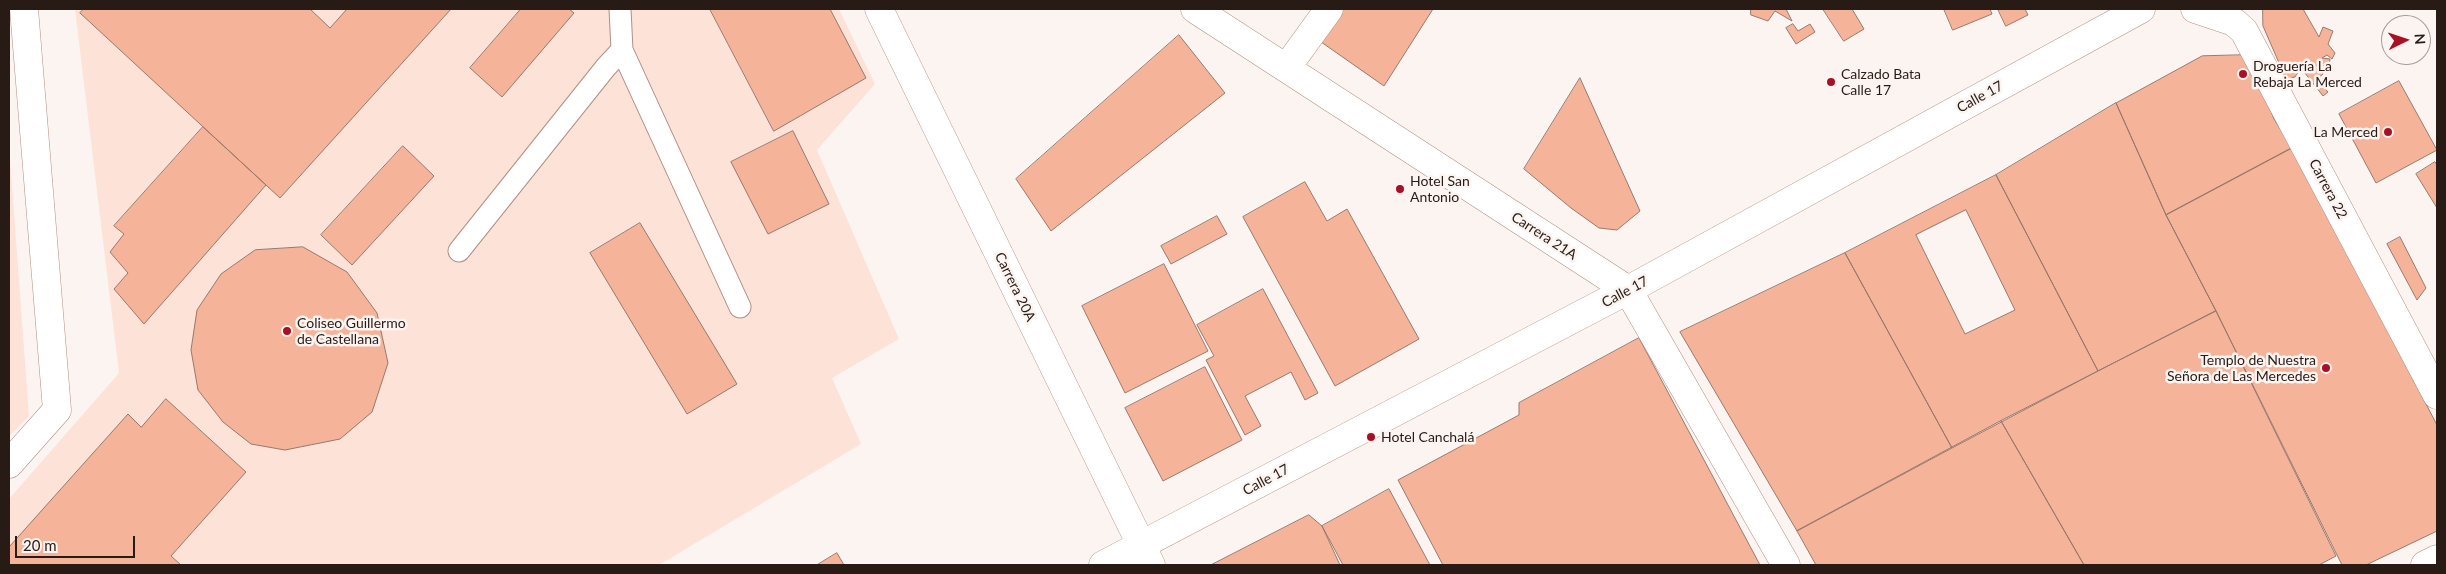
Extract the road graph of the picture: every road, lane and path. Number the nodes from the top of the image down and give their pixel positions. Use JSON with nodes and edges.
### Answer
{"nodes":[{"id":1,"x":24,"y":9,"type":"edge"},
{"id":2,"x":620,"y":9,"type":"edge"},
{"id":3,"x":878,"y":9,"type":"edge"},
{"id":4,"x":1195,"y":9,"type":"edge"},
{"id":5,"x":1329,"y":9,"type":"edge"},
{"id":6,"x":2141,"y":9,"type":"edge"},
{"id":7,"x":2195,"y":9,"type":"edge"},
{"id":8,"x":622,"y":50,"type":"junction"},
{"id":9,"x":1287,"y":67,"type":"junction"},
{"id":10,"x":459,"y":251,"type":"dead end"},
{"id":11,"x":1628,"y":290,"type":"junction"},
{"id":12,"x":740,"y":307,"type":"dead end"},
{"id":13,"x":2437,"y":395,"type":"edge"},
{"id":14,"x":9,"y":464,"type":"edge"},
{"id":15,"x":1146,"y":555,"type":"edge"},
{"id":16,"x":2437,"y":559,"type":"edge"},
{"id":17,"x":1103,"y":565,"type":"edge"},
{"id":18,"x":1786,"y":565,"type":"edge"},
{"id":19,"x":2425,"y":565,"type":"edge"}],
"edges":[{"from":1,"to":14,"type":"street"},
{"from":2,"to":8,"type":"lane"},
{"from":3,"to":15,"type":"street","name":"Carrera 20A"},
{"from":4,"to":9,"type":"street","name":"Carrera 21A"},
{"from":5,"to":9,"type":"street"},
{"from":6,"to":11,"type":"street","name":"Calle 17"},
{"from":7,"to":13,"type":"street","name":"Carrera 22"},
{"from":8,"to":10,"type":"lane"},
{"from":8,"to":12,"type":"lane"},
{"from":9,"to":11,"type":"street","name":"Carrera 21A"},
{"from":11,"to":15,"type":"street","name":"Calle 17"},
{"from":11,"to":18,"type":"street","name":"Carrera 21A"},
{"from":15,"to":17,"type":"street","name":"Calle 17"},
{"from":16,"to":19,"type":"street"}]}
